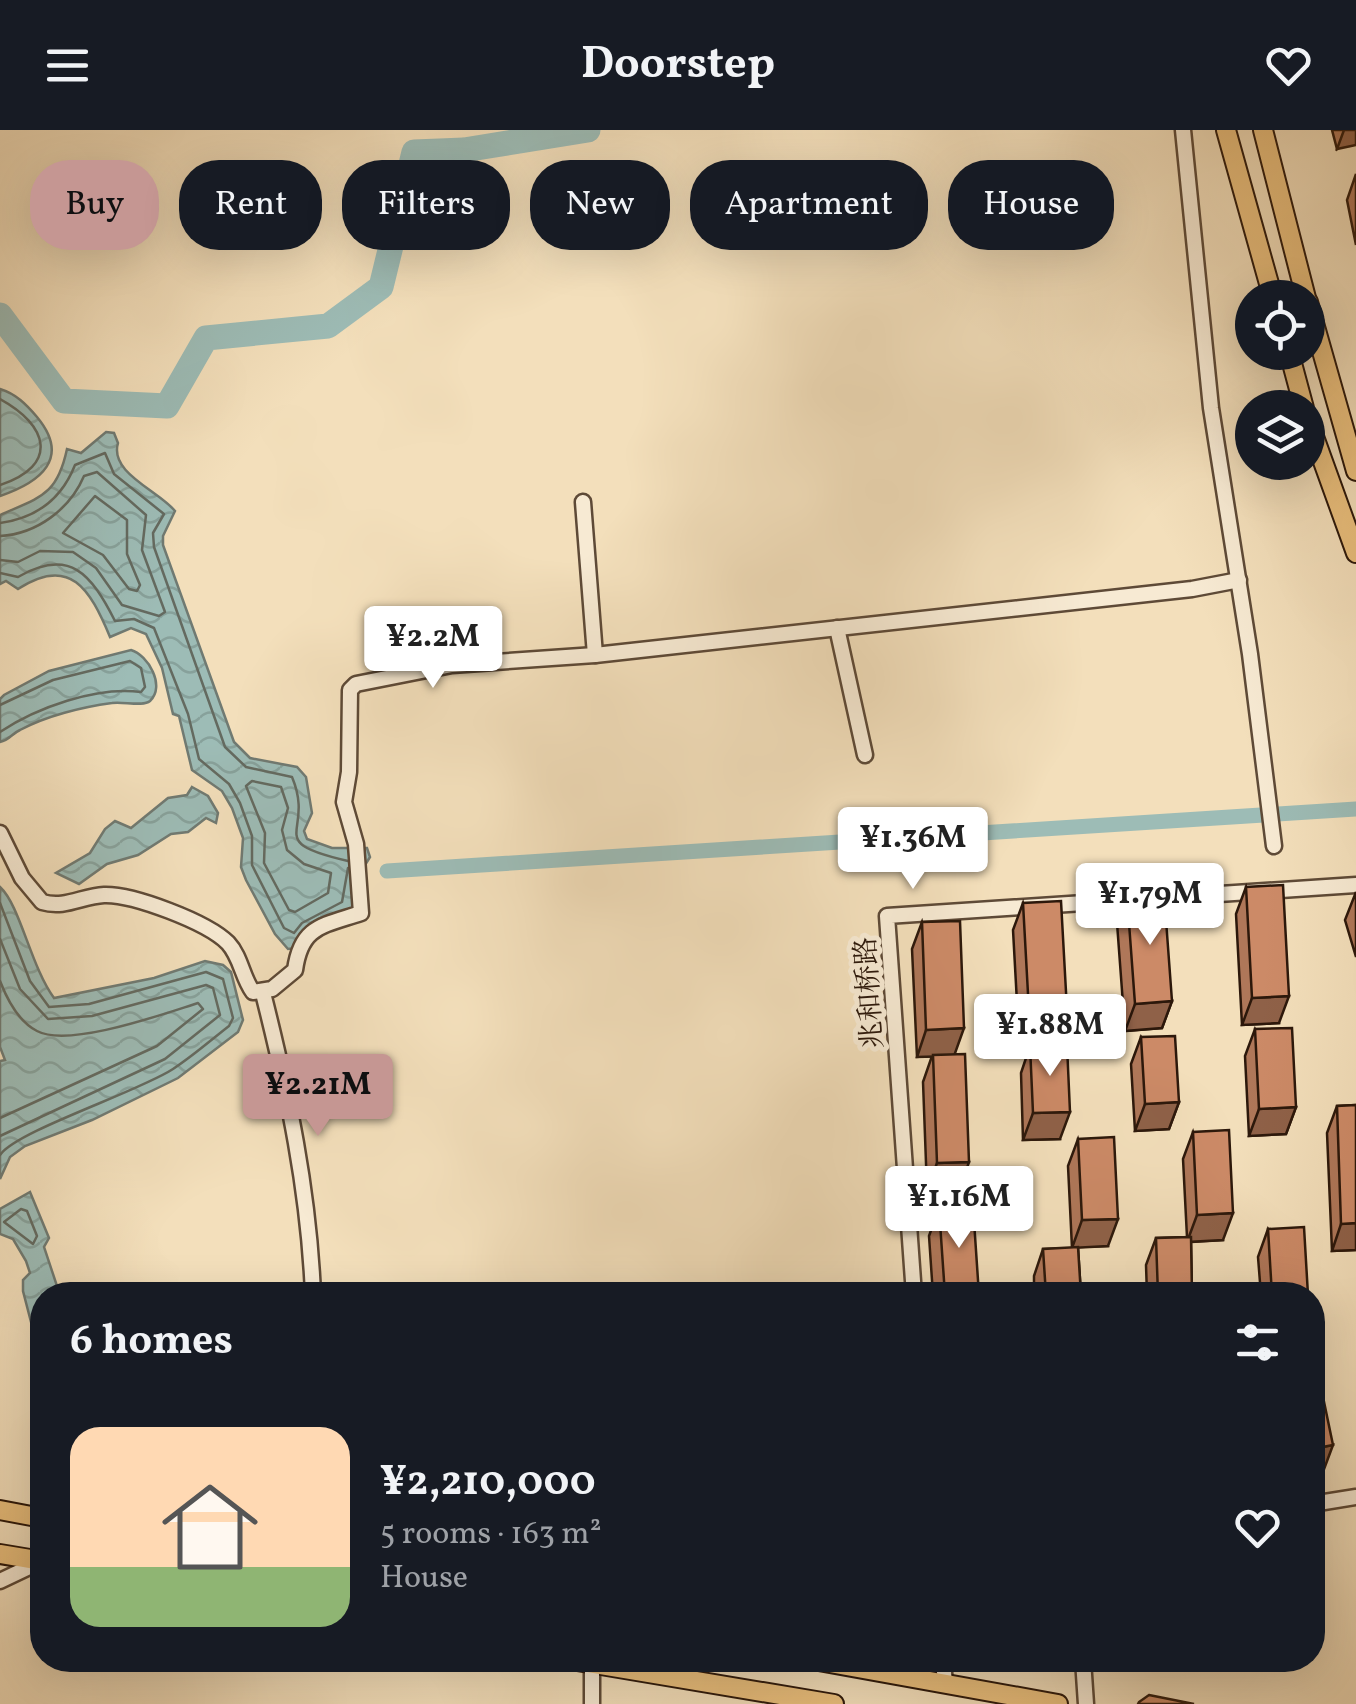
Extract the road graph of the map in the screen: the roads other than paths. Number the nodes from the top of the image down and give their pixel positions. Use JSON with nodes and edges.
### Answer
{"nodes":[{"id":1,"x":1183,"y":130,"type":"edge"},
{"id":2,"x":1226,"y":130,"type":"edge"},
{"id":3,"x":1263,"y":130,"type":"edge"},
{"id":4,"x":1268,"y":280,"type":"edge"},
{"id":5,"x":1302,"y":280,"type":"edge"},
{"id":6,"x":1325,"y":363,"type":"edge"},
{"id":7,"x":1325,"y":467,"type":"edge"},
{"id":8,"x":1356,"y":471,"type":"edge"},
{"id":9,"x":583,"y":502,"type":"dead end"},
{"id":10,"x":1356,"y":554,"type":"edge"},
{"id":11,"x":1239,"y":580,"type":"junction"},
{"id":12,"x":837,"y":628,"type":"junction"},
{"id":13,"x":594,"y":655,"type":"junction"},
{"id":14,"x":865,"y":755,"type":"dead end"},
{"id":15,"x":0,"y":832,"type":"edge"},
{"id":16,"x":1274,"y":846,"type":"dead end"},
{"id":17,"x":1356,"y":885,"type":"edge"},
{"id":18,"x":262,"y":993,"type":"junction"},
{"id":19,"x":313,"y":1282,"type":"edge"},
{"id":20,"x":913,"y":1282,"type":"edge"},
{"id":21,"x":1356,"y":1497,"type":"edge"},
{"id":22,"x":1325,"y":1502,"type":"edge"},
{"id":23,"x":0,"y":1510,"type":"edge"},
{"id":24,"x":30,"y":1516,"type":"edge"},
{"id":25,"x":0,"y":1554,"type":"edge"},
{"id":26,"x":30,"y":1559,"type":"edge"},
{"id":27,"x":30,"y":1567,"type":"edge"},
{"id":28,"x":0,"y":1581,"type":"edge"},
{"id":29,"x":592,"y":1672,"type":"edge"},
{"id":30,"x":640,"y":1672,"type":"edge"},
{"id":31,"x":878,"y":1672,"type":"edge"},
{"id":32,"x":944,"y":1672,"type":"edge"},
{"id":33,"x":1084,"y":1672,"type":"edge"},
{"id":34,"x":944,"y":1684,"type":"junction"},
{"id":35,"x":592,"y":1704,"type":"edge"},
{"id":36,"x":834,"y":1704,"type":"edge"},
{"id":37,"x":1058,"y":1704,"type":"edge"},
{"id":38,"x":1086,"y":1704,"type":"edge"}],
"edges":[{"from":1,"to":11,"type":"street"},
{"from":2,"to":4,"type":"main road"},
{"from":3,"to":5,"type":"main road"},
{"from":6,"to":8,"type":"main road"},
{"from":7,"to":10,"type":"main road"},
{"from":9,"to":13,"type":"street"},
{"from":11,"to":12,"type":"street"},
{"from":11,"to":16,"type":"street"},
{"from":12,"to":13,"type":"street"},
{"from":12,"to":14,"type":"street"},
{"from":13,"to":18,"type":"street"},
{"from":15,"to":18,"type":"street"},
{"from":17,"to":20,"type":"street","name":"兆和桥路"},
{"from":18,"to":19,"type":"street"},
{"from":21,"to":22,"type":"street"},
{"from":23,"to":24,"type":"main road"},
{"from":25,"to":26,"type":"main road"},
{"from":27,"to":28,"type":"street"},
{"from":29,"to":35,"type":"street"},
{"from":30,"to":36,"type":"main road"},
{"from":31,"to":34,"type":"main road"},
{"from":32,"to":34,"type":"street"},
{"from":33,"to":38,"type":"street"},
{"from":34,"to":37,"type":"main road"}]}
